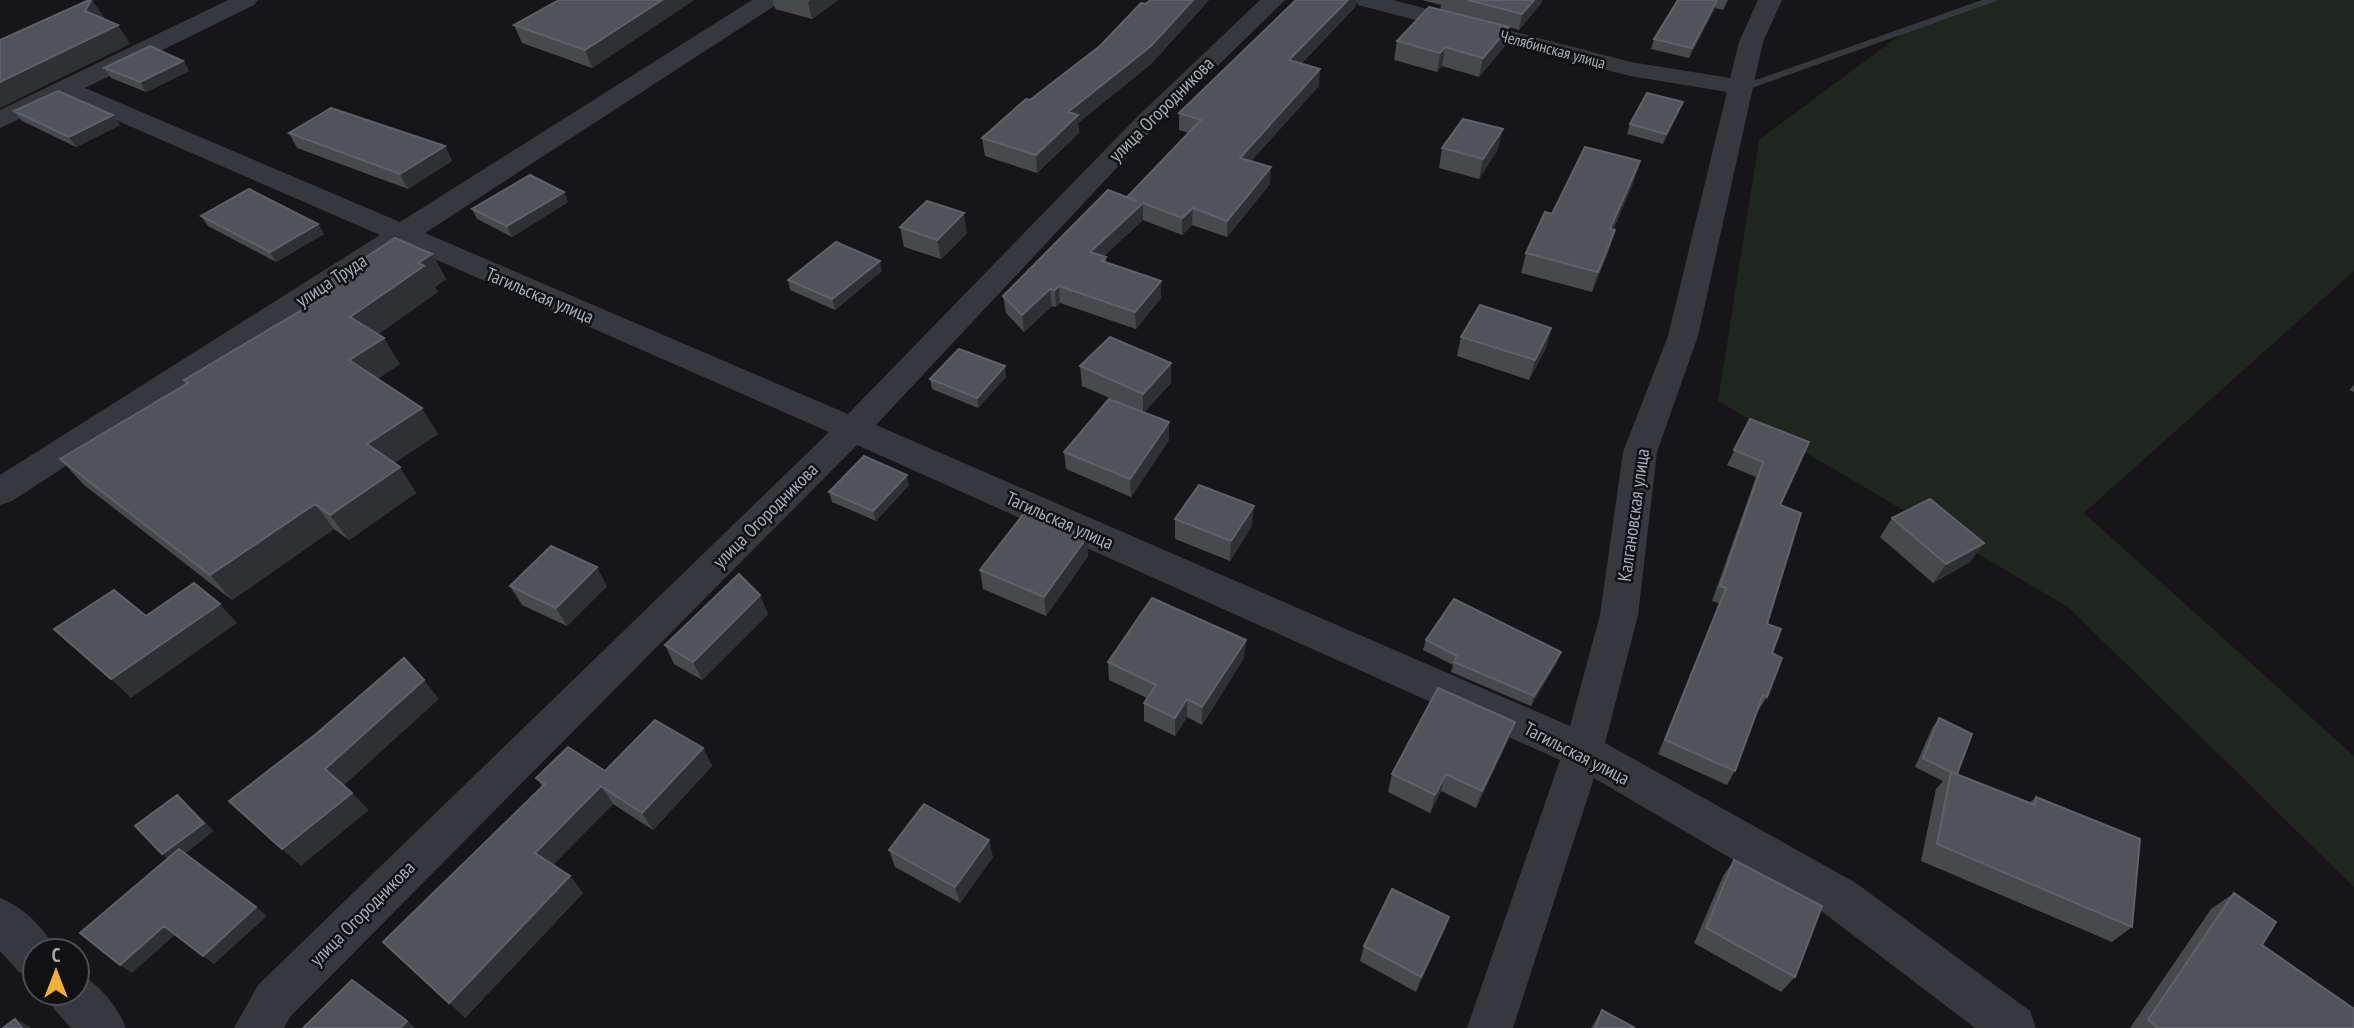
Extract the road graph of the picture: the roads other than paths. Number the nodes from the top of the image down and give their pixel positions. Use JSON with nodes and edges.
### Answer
{"nodes":[{"id":1,"x":246,"y":0,"type":"edge"},
{"id":2,"x":768,"y":0,"type":"edge"},
{"id":3,"x":1273,"y":0,"type":"edge"},
{"id":4,"x":1366,"y":0,"type":"edge"},
{"id":5,"x":1770,"y":0,"type":"edge"},
{"id":6,"x":1993,"y":0,"type":"edge"},
{"id":7,"x":1742,"y":87,"type":"junction"},
{"id":8,"x":66,"y":89,"type":"junction"},
{"id":9,"x":0,"y":120,"type":"edge"},
{"id":10,"x":400,"y":235,"type":"junction"},
{"id":11,"x":853,"y":429,"type":"junction"},
{"id":12,"x":0,"y":492,"type":"edge"},
{"id":13,"x":1583,"y":751,"type":"junction"},
{"id":14,"x":0,"y":919,"type":"edge"},
{"id":15,"x":21,"y":941,"type":"edge"},
{"id":16,"x":83,"y":1007,"type":"edge"},
{"id":17,"x":103,"y":1028,"type":"edge"},
{"id":18,"x":257,"y":1028,"type":"edge"},
{"id":19,"x":1490,"y":1028,"type":"edge"},
{"id":20,"x":2013,"y":1028,"type":"edge"}],
"edges":[{"from":1,"to":8,"type":"street"},
{"from":2,"to":10,"type":"street","name":"улица Труда"},
{"from":3,"to":11,"type":"street","name":"улица Огородникова"},
{"from":4,"to":7,"type":"street","name":"Челябинская улица"},
{"from":5,"to":7,"type":"street","name":"Калгановская улица"},
{"from":6,"to":7,"type":"lane"},
{"from":7,"to":13,"type":"street","name":"Калгановская улица"},
{"from":8,"to":9,"type":"street"},
{"from":8,"to":10,"type":"street","name":"Тагильская улица"},
{"from":10,"to":11,"type":"street","name":"Тагильская улица"},
{"from":10,"to":12,"type":"street","name":"улица Труда"},
{"from":11,"to":13,"type":"street","name":"Тагильская улица"},
{"from":11,"to":18,"type":"street","name":"улица Огородникова"},
{"from":13,"to":19,"type":"street","name":"Калгановская улица"},
{"from":13,"to":20,"type":"street","name":"Тагильская улица"},
{"from":14,"to":15,"type":"street"},
{"from":16,"to":17,"type":"street"}]}
